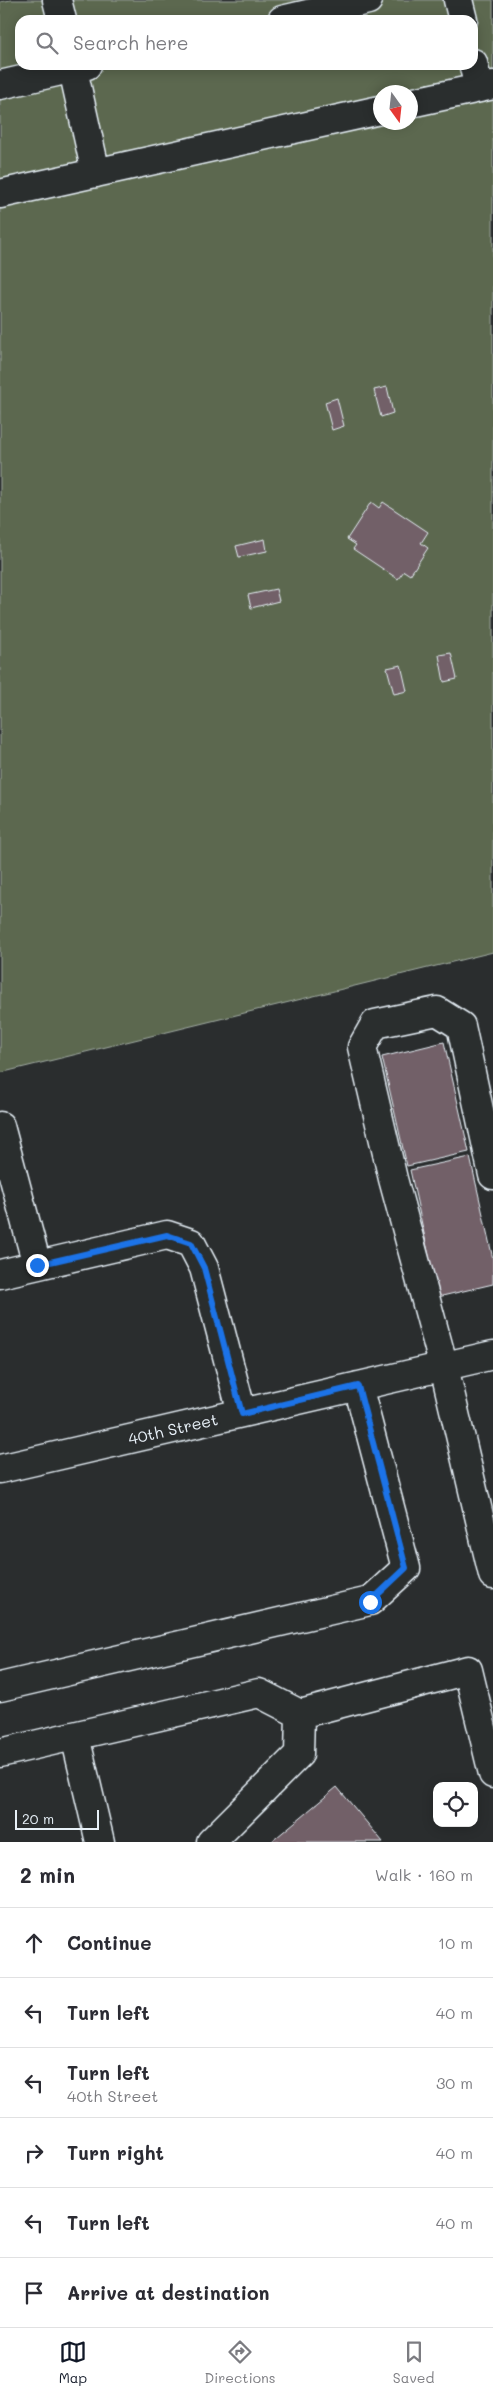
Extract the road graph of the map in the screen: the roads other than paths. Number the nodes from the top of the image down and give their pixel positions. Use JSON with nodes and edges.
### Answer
{"nodes":[{"id":1,"x":57,"y":0,"type":"edge"},
{"id":2,"x":368,"y":0,"type":"edge"},
{"id":3,"x":458,"y":0,"type":"edge"},
{"id":4,"x":61,"y":15,"type":"edge"},
{"id":5,"x":304,"y":15,"type":"edge"},
{"id":6,"x":462,"y":15,"type":"edge"},
{"id":7,"x":61,"y":70,"type":"edge"},
{"id":8,"x":78,"y":70,"type":"edge"},
{"id":9,"x":482,"y":79,"type":"edge"},
{"id":10,"x":0,"y":85,"type":"edge"},
{"id":11,"x":418,"y":101,"type":"edge"},
{"id":12,"x":373,"y":112,"type":"edge"},
{"id":13,"x":96,"y":173,"type":"junction"},
{"id":14,"x":0,"y":194,"type":"edge"},
{"id":15,"x":0,"y":1126,"type":"edge"},
{"id":16,"x":493,"y":1176,"type":"edge"},
{"id":17,"x":37,"y":1265,"type":"junction"},
{"id":18,"x":0,"y":1274,"type":"edge"},
{"id":19,"x":493,"y":1355,"type":"edge"},
{"id":20,"x":444,"y":1367,"type":"junction"},
{"id":21,"x":358,"y":1386,"type":"junction"},
{"id":22,"x":242,"y":1414,"type":"junction"},
{"id":23,"x":0,"y":1469,"type":"edge"},
{"id":24,"x":493,"y":1575,"type":"edge"},
{"id":25,"x":0,"y":1687,"type":"edge"},
{"id":26,"x":300,"y":1714,"type":"junction"},
{"id":27,"x":75,"y":1736,"type":"junction"},
{"id":28,"x":0,"y":1753,"type":"edge"},
{"id":29,"x":493,"y":1774,"type":"edge"},
{"id":30,"x":100,"y":1842,"type":"edge"},
{"id":31,"x":211,"y":1842,"type":"edge"}],
"edges":[{"from":1,"to":4,"type":"street"},
{"from":2,"to":5,"type":"street"},
{"from":3,"to":6,"type":"street"},
{"from":7,"to":10,"type":"street"},
{"from":8,"to":13,"type":"street"},
{"from":9,"to":11,"type":"street"},
{"from":12,"to":13,"type":"street"},
{"from":13,"to":14,"type":"street"},
{"from":15,"to":17,"type":"street"},
{"from":16,"to":20,"type":"street"},
{"from":17,"to":18,"type":"street"},
{"from":17,"to":22,"type":"street"},
{"from":19,"to":20,"type":"street","name":"40th Street"},
{"from":20,"to":21,"type":"street","name":"40th Street"},
{"from":20,"to":24,"type":"street"},
{"from":21,"to":22,"type":"street","name":"40th Street"},
{"from":21,"to":25,"type":"street"},
{"from":22,"to":23,"type":"street","name":"40th Street"},
{"from":26,"to":27,"type":"street"},
{"from":26,"to":29,"type":"street"},
{"from":26,"to":31,"type":"street"},
{"from":27,"to":28,"type":"street"},
{"from":27,"to":30,"type":"street"}]}
